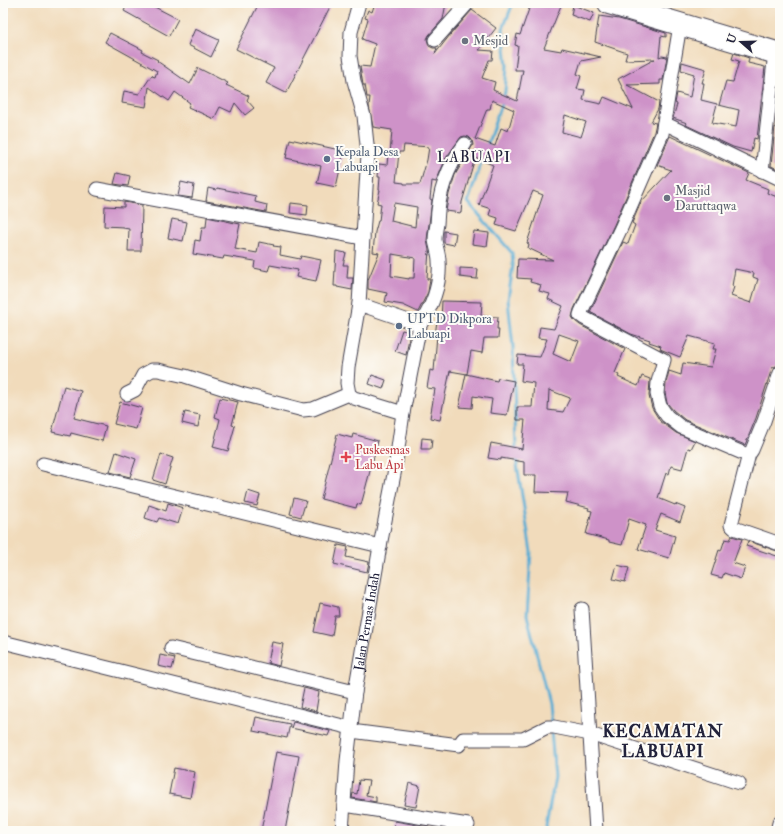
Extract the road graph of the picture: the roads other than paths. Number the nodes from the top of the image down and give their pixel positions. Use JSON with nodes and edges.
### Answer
{"nodes":[{"id":1,"x":359,"y":3,"type":"edge"},
{"id":2,"x":468,"y":3,"type":"edge"},
{"id":3,"x":608,"y":3,"type":"edge"},
{"id":4,"x":680,"y":25,"type":"junction"},
{"id":5,"x":435,"y":40,"type":"dead end"},
{"id":6,"x":777,"y":53,"type":"edge"},
{"id":7,"x":664,"y":123,"type":"junction"},
{"id":8,"x":465,"y":144,"type":"dead end"},
{"id":9,"x":762,"y":171,"type":"junction"},
{"id":10,"x":780,"y":179,"type":"edge"},
{"id":11,"x":97,"y":189,"type":"dead end"},
{"id":12,"x":363,"y":238,"type":"junction"},
{"id":13,"x":359,"y":304,"type":"junction"},
{"id":14,"x":420,"y":325,"type":"junction"},
{"id":15,"x":780,"y":373,"type":"edge"},
{"id":16,"x":127,"y":394,"type":"dead end"},
{"id":17,"x":349,"y":394,"type":"junction"},
{"id":18,"x":403,"y":413,"type":"junction"},
{"id":19,"x":749,"y":454,"type":"junction"},
{"id":20,"x":43,"y":464,"type":"dead end"},
{"id":21,"x":780,"y":544,"type":"edge"},
{"id":22,"x":380,"y":546,"type":"junction"},
{"id":23,"x":582,"y":609,"type":"dead end"},
{"id":24,"x":3,"y":642,"type":"edge"},
{"id":25,"x":171,"y":648,"type":"dead end"},
{"id":26,"x":355,"y":692,"type":"junction"},
{"id":27,"x":351,"y":730,"type":"junction"},
{"id":28,"x":590,"y":734,"type":"junction"},
{"id":29,"x":740,"y":783,"type":"dead end"},
{"id":30,"x":345,"y":805,"type":"junction"},
{"id":31,"x":468,"y":825,"type":"dead end"},
{"id":32,"x":342,"y":831,"type":"edge"},
{"id":33,"x":596,"y":831,"type":"edge"}],
"edges":[{"from":1,"to":12,"type":"street"},
{"from":2,"to":5,"type":"street"},
{"from":3,"to":4,"type":"highway"},
{"from":4,"to":6,"type":"highway"},
{"from":4,"to":7,"type":"street"},
{"from":6,"to":9,"type":"street"},
{"from":7,"to":9,"type":"street"},
{"from":7,"to":19,"type":"street"},
{"from":8,"to":14,"type":"street"},
{"from":9,"to":10,"type":"street"},
{"from":11,"to":12,"type":"street"},
{"from":12,"to":13,"type":"street"},
{"from":13,"to":14,"type":"street"},
{"from":13,"to":17,"type":"street"},
{"from":14,"to":18,"type":"street","name":"Jalan Permas Indah"},
{"from":15,"to":19,"type":"street"},
{"from":16,"to":17,"type":"street"},
{"from":17,"to":18,"type":"street"},
{"from":18,"to":22,"type":"street","name":"Jalan Permas Indah"},
{"from":19,"to":21,"type":"street"},
{"from":20,"to":22,"type":"street"},
{"from":22,"to":26,"type":"street","name":"Jalan Permas Indah"},
{"from":23,"to":28,"type":"street"},
{"from":24,"to":27,"type":"street"},
{"from":25,"to":26,"type":"street"},
{"from":26,"to":27,"type":"street","name":"Jalan Permas Indah"},
{"from":27,"to":28,"type":"street"},
{"from":27,"to":30,"type":"street","name":"Jalan Permas Indah"},
{"from":28,"to":29,"type":"street"},
{"from":28,"to":33,"type":"street"},
{"from":30,"to":31,"type":"street"},
{"from":30,"to":32,"type":"street","name":"Jalan Permas Indah"}]}
